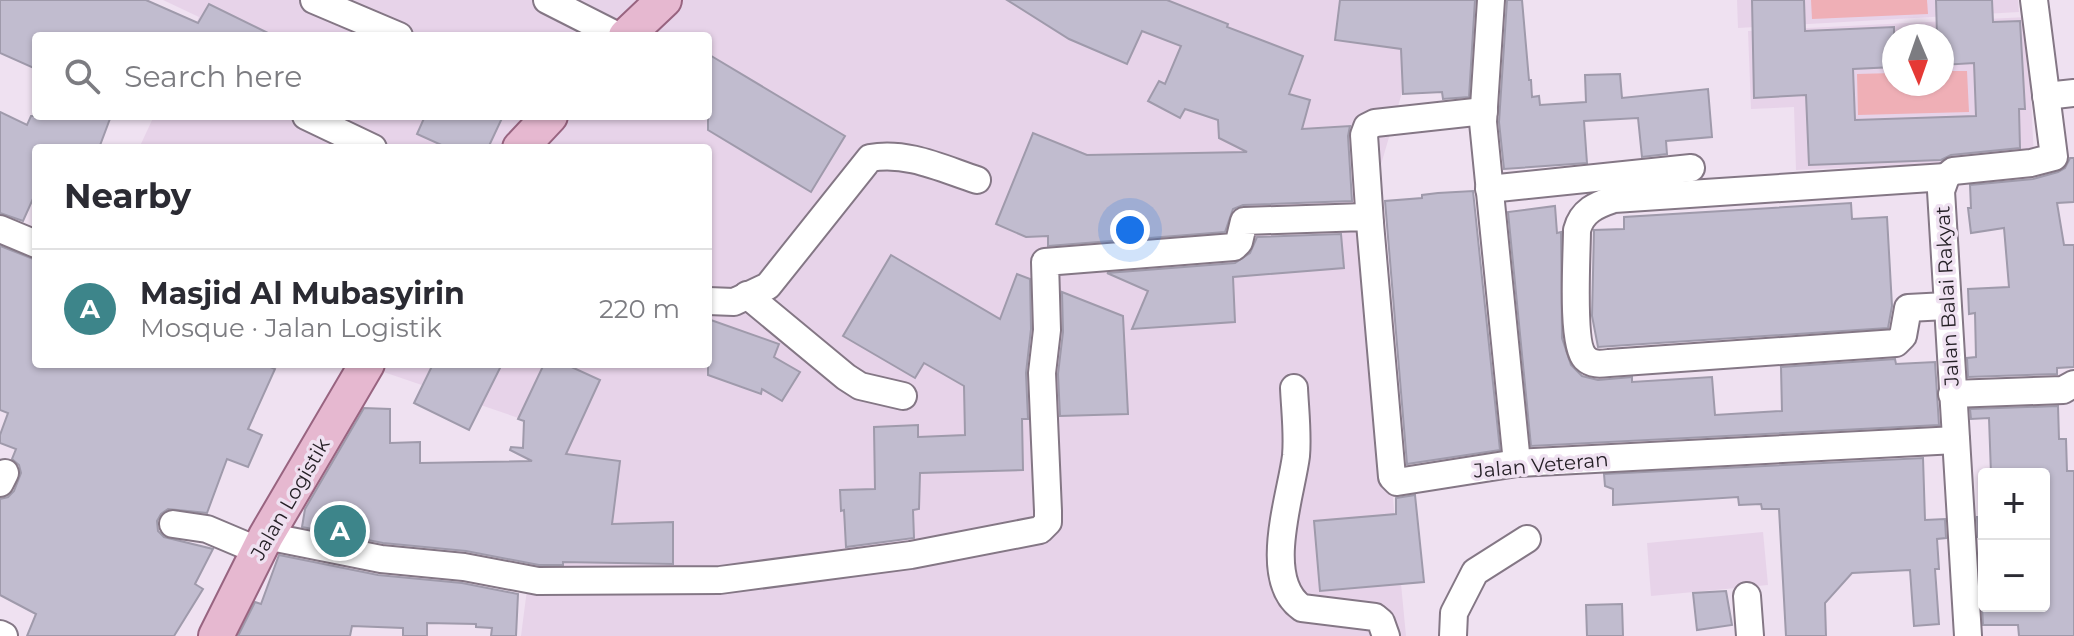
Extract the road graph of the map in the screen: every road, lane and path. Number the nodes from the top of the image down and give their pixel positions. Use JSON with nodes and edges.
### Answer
{"nodes":[{"id":1,"x":314,"y":0,"type":"edge"},
{"id":2,"x":547,"y":0,"type":"edge"},
{"id":3,"x":1491,"y":0,"type":"edge"},
{"id":4,"x":2034,"y":0,"type":"edge"},
{"id":5,"x":653,"y":3,"type":"edge"},
{"id":6,"x":390,"y":32,"type":"edge"},
{"id":7,"x":610,"y":32,"type":"edge"},
{"id":8,"x":629,"y":32,"type":"edge"},
{"id":9,"x":2074,"y":93,"type":"edge"},
{"id":10,"x":2046,"y":96,"type":"junction"},
{"id":11,"x":1484,"y":111,"type":"junction"},
{"id":12,"x":314,"y":120,"type":"edge"},
{"id":13,"x":546,"y":120,"type":"edge"},
{"id":14,"x":365,"y":144,"type":"edge"},
{"id":15,"x":524,"y":144,"type":"edge"},
{"id":16,"x":2064,"y":157,"type":"edge"},
{"id":17,"x":1691,"y":168,"type":"dead end"},
{"id":18,"x":1946,"y":177,"type":"junction"},
{"id":19,"x":977,"y":180,"type":"dead end"},
{"id":20,"x":1489,"y":189,"type":"junction"},
{"id":21,"x":1367,"y":220,"type":"junction"},
{"id":22,"x":0,"y":229,"type":"edge"},
{"id":23,"x":32,"y":242,"type":"edge"},
{"id":24,"x":747,"y":295,"type":"junction"},
{"id":25,"x":712,"y":301,"type":"edge"},
{"id":26,"x":1946,"y":306,"type":"junction"},
{"id":27,"x":365,"y":368,"type":"edge"},
{"id":28,"x":2074,"y":384,"type":"edge"},
{"id":29,"x":1294,"y":388,"type":"dead end"},
{"id":30,"x":1952,"y":394,"type":"junction"},
{"id":31,"x":903,"y":396,"type":"dead end"},
{"id":32,"x":1956,"y":440,"type":"junction"},
{"id":33,"x":1517,"y":463,"type":"junction"},
{"id":34,"x":173,"y":524,"type":"dead end"},
{"id":35,"x":1527,"y":539,"type":"dead end"},
{"id":36,"x":262,"y":544,"type":"junction"},
{"id":37,"x":1747,"y":596,"type":"dead end"},
{"id":38,"x":216,"y":636,"type":"edge"},
{"id":39,"x":1386,"y":636,"type":"edge"},
{"id":40,"x":1453,"y":636,"type":"edge"},
{"id":41,"x":1750,"y":636,"type":"edge"},
{"id":42,"x":1968,"y":636,"type":"edge"}],
"edges":[{"from":1,"to":6,"type":"street"},
{"from":2,"to":7,"type":"street"},
{"from":3,"to":11,"type":"street"},
{"from":4,"to":10,"type":"street","name":"Jalan Balai Rakyat"},
{"from":5,"to":8,"type":"main road"},
{"from":9,"to":10,"type":"street"},
{"from":10,"to":16,"type":"street","name":"Jalan Balai Rakyat"},
{"from":11,"to":20,"type":"street"},
{"from":11,"to":21,"type":"street"},
{"from":12,"to":14,"type":"street"},
{"from":13,"to":15,"type":"main road"},
{"from":16,"to":18,"type":"street","name":"Jalan Balai Rakyat"},
{"from":17,"to":20,"type":"street"},
{"from":18,"to":26,"type":"street","name":"Jalan Balai Rakyat"},
{"from":18,"to":26,"type":"street"},
{"from":19,"to":24,"type":"street"},
{"from":20,"to":33,"type":"street"},
{"from":21,"to":33,"type":"street","name":"Jalan Veteran"},
{"from":21,"to":36,"type":"street"},
{"from":22,"to":23,"type":"street"},
{"from":24,"to":25,"type":"street"},
{"from":24,"to":31,"type":"street"},
{"from":26,"to":30,"type":"street","name":"Jalan Balai Rakyat"},
{"from":27,"to":36,"type":"main road","name":"Jalan Logistik"},
{"from":28,"to":30,"type":"street"},
{"from":29,"to":39,"type":"street"},
{"from":30,"to":32,"type":"street","name":"Jalan Balai Rakyat"},
{"from":32,"to":33,"type":"street","name":"Jalan Veteran"},
{"from":32,"to":42,"type":"street","name":"Jalan Balai Rakyat"},
{"from":34,"to":36,"type":"street"},
{"from":35,"to":40,"type":"street"},
{"from":36,"to":38,"type":"main road","name":"Jalan Logistik"},
{"from":37,"to":41,"type":"street"}]}
